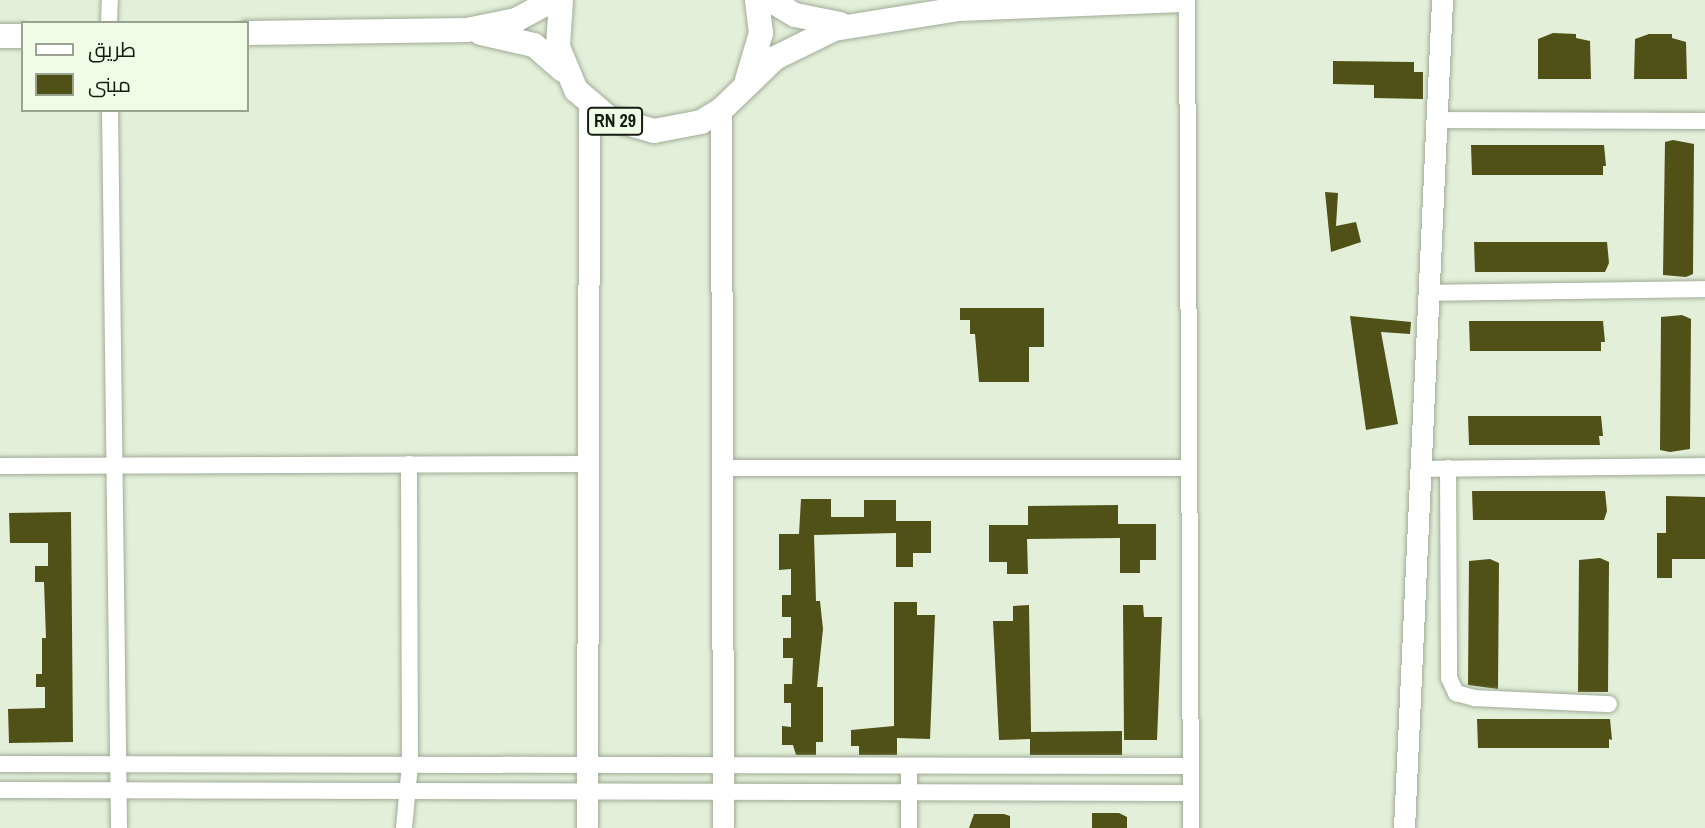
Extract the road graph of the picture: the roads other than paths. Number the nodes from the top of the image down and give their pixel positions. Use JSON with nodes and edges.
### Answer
{"nodes":[{"id":1,"x":110,"y":0,"type":"edge"},
{"id":2,"x":553,"y":0,"type":"edge"},
{"id":3,"x":561,"y":0,"type":"edge"},
{"id":4,"x":757,"y":0,"type":"edge"},
{"id":5,"x":770,"y":0,"type":"edge"},
{"id":6,"x":1184,"y":0,"type":"edge"},
{"id":7,"x":1442,"y":0,"type":"edge"},
{"id":8,"x":109,"y":21,"type":"edge"},
{"id":9,"x":855,"y":24,"type":"junction"},
{"id":10,"x":467,"y":30,"type":"junction"},
{"id":11,"x":248,"y":33,"type":"edge"},
{"id":12,"x":0,"y":36,"type":"edge"},
{"id":13,"x":21,"y":36,"type":"edge"},
{"id":14,"x":566,"y":73,"type":"junction"},
{"id":15,"x":743,"y":87,"type":"junction"},
{"id":16,"x":589,"y":104,"type":"junction"},
{"id":17,"x":721,"y":110,"type":"junction"},
{"id":18,"x":110,"y":112,"type":"edge"},
{"id":19,"x":1438,"y":120,"type":"junction"},
{"id":20,"x":1705,"y":121,"type":"edge"},
{"id":21,"x":1705,"y":289,"type":"edge"},
{"id":22,"x":1428,"y":293,"type":"junction"},
{"id":23,"x":409,"y":464,"type":"junction"},
{"id":24,"x":587,"y":464,"type":"junction"},
{"id":25,"x":114,"y":465,"type":"junction"},
{"id":26,"x":0,"y":466,"type":"edge"},
{"id":27,"x":1705,"y":466,"type":"edge"},
{"id":28,"x":722,"y":468,"type":"junction"},
{"id":29,"x":1189,"y":468,"type":"junction"},
{"id":30,"x":1448,"y":468,"type":"junction"},
{"id":31,"x":1420,"y":469,"type":"junction"},
{"id":32,"x":1609,"y":704,"type":"dead end"},
{"id":33,"x":0,"y":764,"type":"edge"},
{"id":34,"x":118,"y":764,"type":"junction"},
{"id":35,"x":410,"y":765,"type":"junction"},
{"id":36,"x":587,"y":765,"type":"junction"},
{"id":37,"x":723,"y":766,"type":"junction"},
{"id":38,"x":909,"y":766,"type":"junction"},
{"id":39,"x":1191,"y":766,"type":"junction"},
{"id":40,"x":0,"y":790,"type":"edge"},
{"id":41,"x":118,"y":791,"type":"junction"},
{"id":42,"x":407,"y":792,"type":"junction"},
{"id":43,"x":587,"y":792,"type":"junction"},
{"id":44,"x":723,"y":793,"type":"junction"},
{"id":45,"x":1191,"y":793,"type":"junction"},
{"id":46,"x":909,"y":794,"type":"junction"},
{"id":47,"x":119,"y":828,"type":"edge"},
{"id":48,"x":404,"y":828,"type":"edge"},
{"id":49,"x":587,"y":828,"type":"edge"},
{"id":50,"x":723,"y":828,"type":"edge"},
{"id":51,"x":909,"y":828,"type":"edge"},
{"id":52,"x":1191,"y":828,"type":"edge"},
{"id":53,"x":1404,"y":828,"type":"edge"}],
"edges":[{"from":1,"to":8,"type":"street"},
{"from":2,"to":10,"type":"main road","number":"RN 29"},
{"from":3,"to":14,"type":"main road","number":"RN 29"},
{"from":4,"to":15,"type":"main road","number":"RN 29"},
{"from":5,"to":9,"type":"main road","number":"RN 29"},
{"from":6,"to":9,"type":"main road","number":"RN 29"},
{"from":6,"to":29,"type":"street"},
{"from":7,"to":19,"type":"main road"},
{"from":9,"to":15,"type":"main road","number":"RN 29"},
{"from":10,"to":11,"type":"main road","number":"RN 29"},
{"from":10,"to":14,"type":"main road","number":"RN 29"},
{"from":12,"to":13,"type":"main road"},
{"from":14,"to":16,"type":"main road","number":"RN 29"},
{"from":15,"to":17,"type":"main road","number":"RN 29"},
{"from":16,"to":17,"type":"main road","number":"RN 29"},
{"from":16,"to":24,"type":"main road"},
{"from":17,"to":28,"type":"main road"},
{"from":18,"to":25,"type":"street"},
{"from":19,"to":20,"type":"street"},
{"from":19,"to":22,"type":"main road"},
{"from":21,"to":22,"type":"street"},
{"from":22,"to":31,"type":"main road"},
{"from":23,"to":24,"type":"street"},
{"from":23,"to":25,"type":"street"},
{"from":23,"to":35,"type":"street"},
{"from":24,"to":36,"type":"main road"},
{"from":25,"to":26,"type":"street"},
{"from":25,"to":34,"type":"street"},
{"from":27,"to":30,"type":"street"},
{"from":28,"to":29,"type":"street"},
{"from":28,"to":37,"type":"main road"},
{"from":29,"to":39,"type":"street"},
{"from":30,"to":31,"type":"street"},
{"from":30,"to":32,"type":"street"},
{"from":31,"to":53,"type":"main road"},
{"from":33,"to":34,"type":"street"},
{"from":34,"to":35,"type":"street"},
{"from":34,"to":41,"type":"street"},
{"from":35,"to":36,"type":"street"},
{"from":35,"to":42,"type":"street"},
{"from":36,"to":37,"type":"street"},
{"from":36,"to":43,"type":"main road"},
{"from":37,"to":38,"type":"street"},
{"from":37,"to":44,"type":"main road"},
{"from":38,"to":39,"type":"street"},
{"from":38,"to":46,"type":"street"},
{"from":39,"to":45,"type":"street"},
{"from":40,"to":41,"type":"street"},
{"from":41,"to":42,"type":"street"},
{"from":41,"to":47,"type":"street"},
{"from":42,"to":43,"type":"street"},
{"from":42,"to":48,"type":"street"},
{"from":43,"to":44,"type":"street"},
{"from":43,"to":49,"type":"main road"},
{"from":44,"to":46,"type":"street"},
{"from":44,"to":50,"type":"main road"},
{"from":45,"to":46,"type":"street"},
{"from":45,"to":52,"type":"street"},
{"from":46,"to":51,"type":"street"}]}
